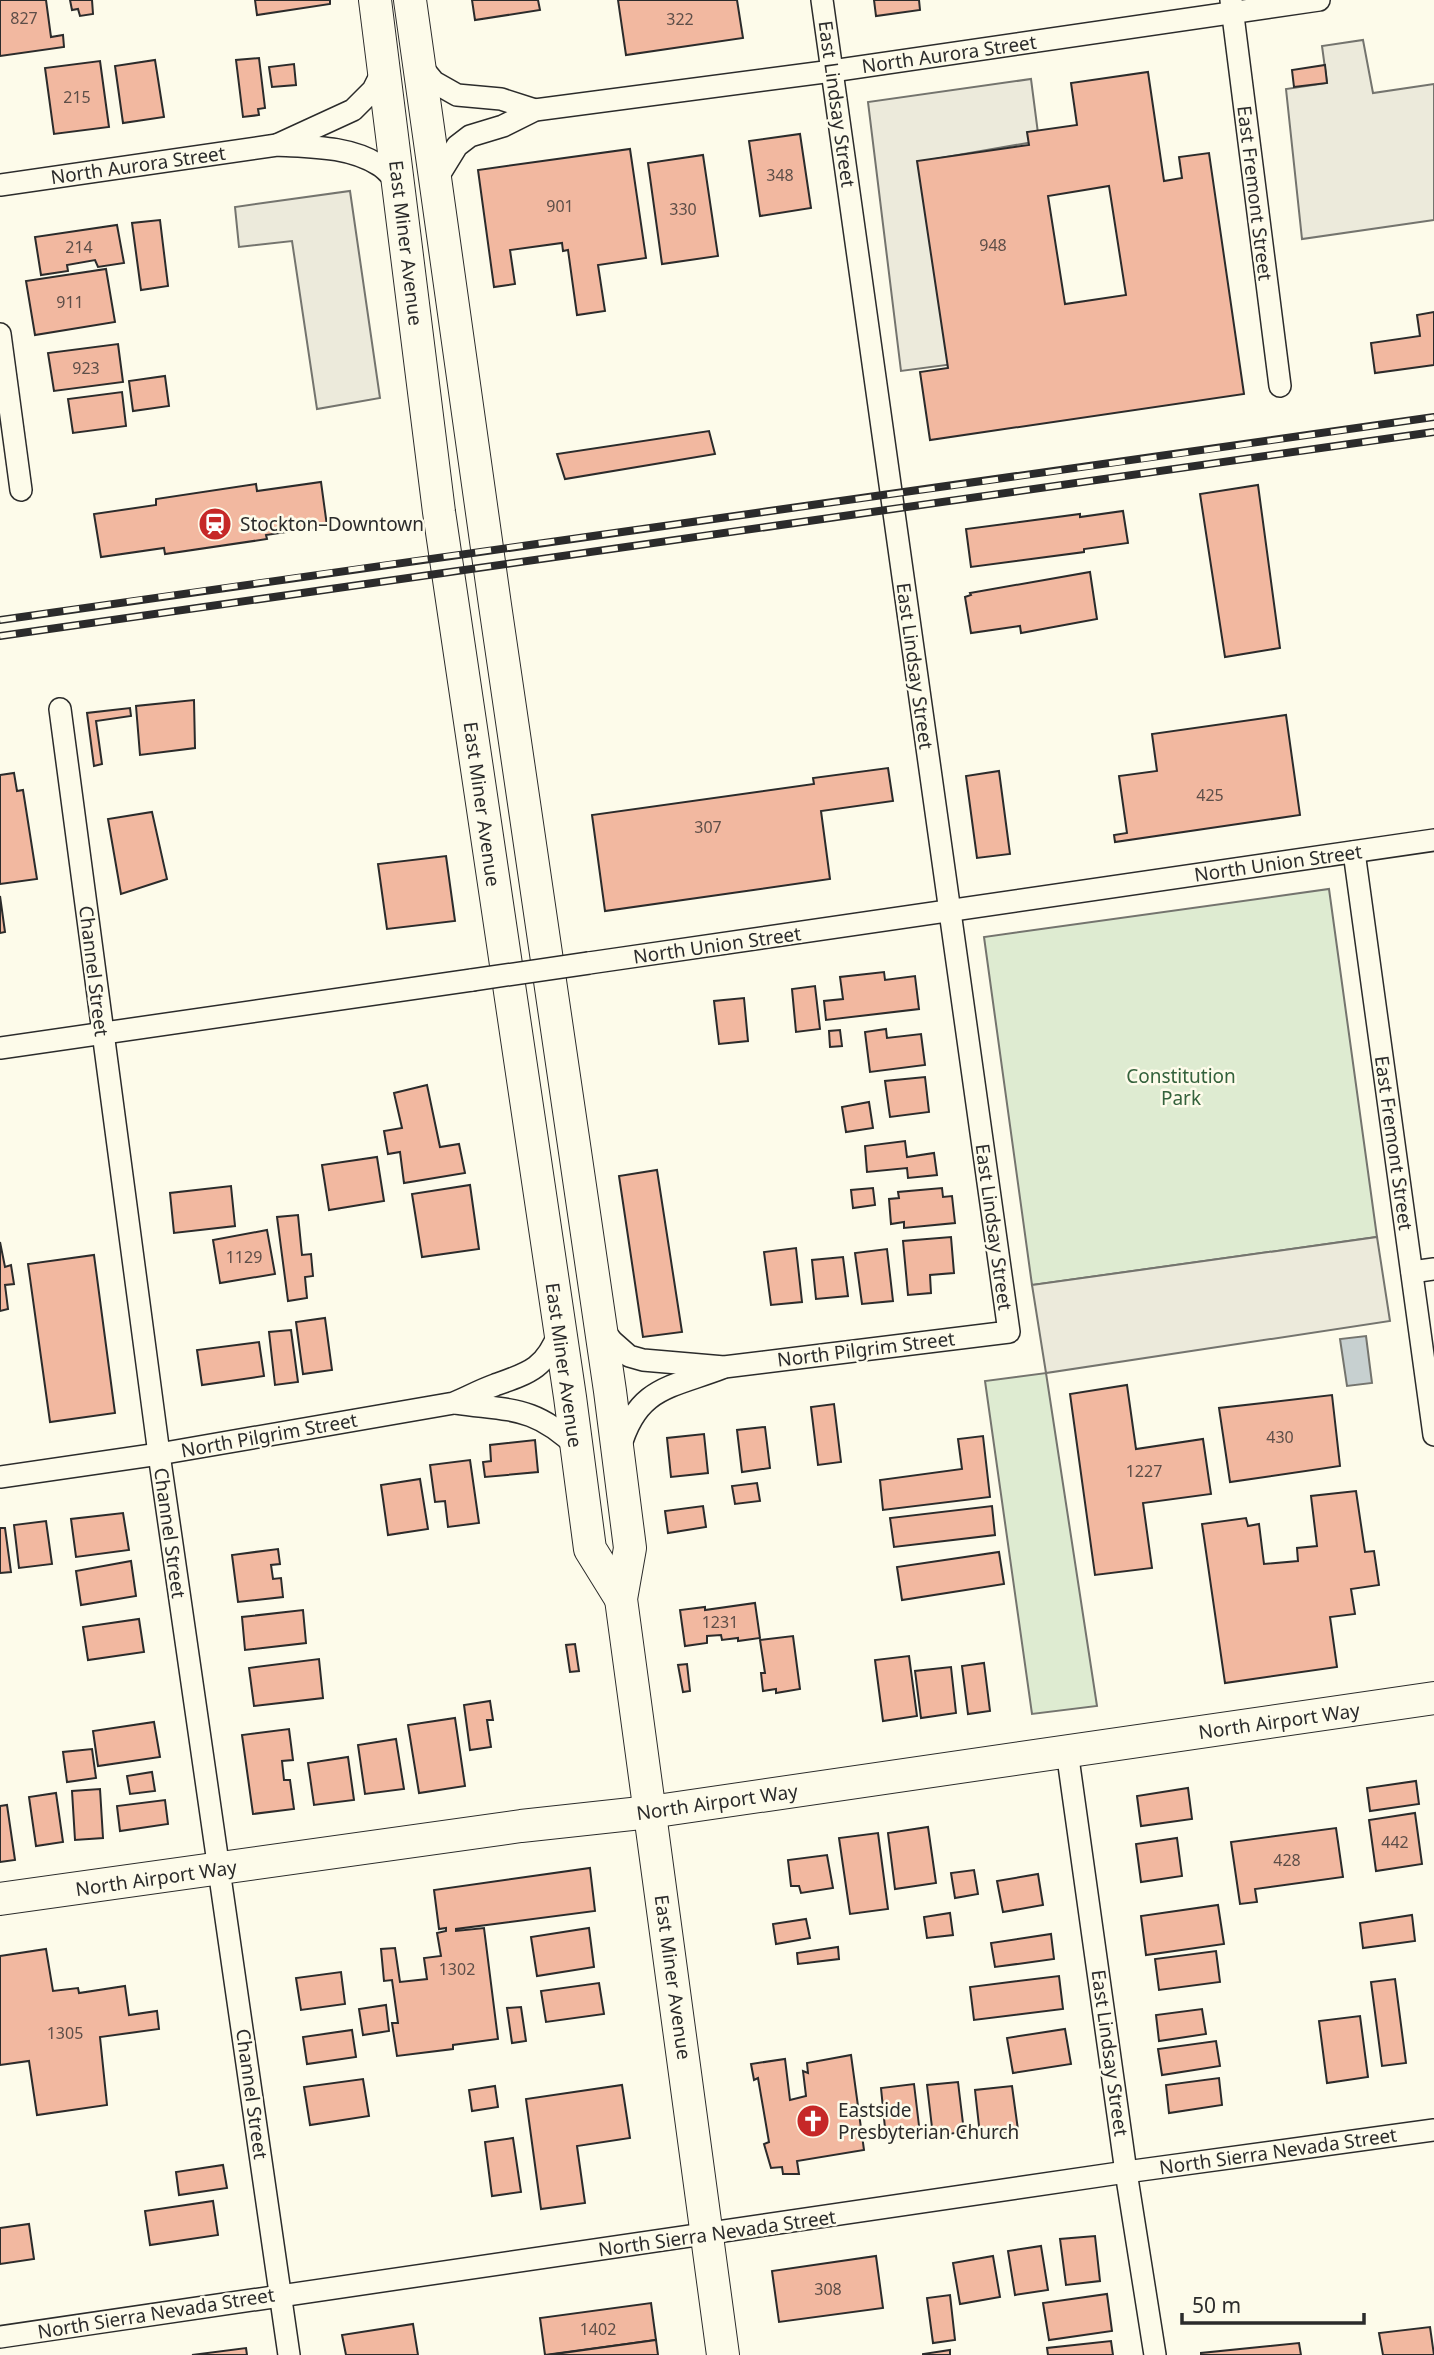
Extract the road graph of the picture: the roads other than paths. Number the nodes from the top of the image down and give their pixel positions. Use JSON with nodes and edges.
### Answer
{"nodes":[{"id":1,"x":375,"y":0,"type":"edge"},
{"id":2,"x":410,"y":0,"type":"edge"},
{"id":3,"x":822,"y":0,"type":"edge"},
{"id":4,"x":1320,"y":0,"type":"edge"},
{"id":5,"x":1231,"y":6,"type":"edge"},
{"id":6,"x":420,"y":65,"type":"junction"},
{"id":7,"x":384,"y":68,"type":"junction"},
{"id":8,"x":832,"y":71,"type":"junction"},
{"id":9,"x":536,"y":110,"type":"junction"},
{"id":10,"x":277,"y":145,"type":"junction"},
{"id":11,"x":436,"y":180,"type":"junction"},
{"id":12,"x":399,"y":184,"type":"junction"},
{"id":13,"x":0,"y":185,"type":"edge"},
{"id":14,"x":0,"y":334,"type":"edge"},
{"id":15,"x":1280,"y":386,"type":"dead end"},
{"id":16,"x":21,"y":490,"type":"dead end"},
{"id":17,"x":60,"y":709,"type":"dead end"},
{"id":18,"x":1434,"y":840,"type":"edge"},
{"id":19,"x":1354,"y":852,"type":"junction"},
{"id":20,"x":950,"y":911,"type":"junction"},
{"id":21,"x":102,"y":1033,"type":"junction"},
{"id":22,"x":0,"y":1048,"type":"edge"},
{"id":23,"x":1434,"y":1269,"type":"edge"},
{"id":24,"x":1412,"y":1272,"type":"junction"},
{"id":25,"x":600,"y":1325,"type":"junction"},
{"id":26,"x":559,"y":1330,"type":"junction"},
{"id":27,"x":1009,"y":1332,"type":"joint"},
{"id":28,"x":724,"y":1367,"type":"junction"},
{"id":29,"x":454,"y":1403,"type":"junction"},
{"id":30,"x":1434,"y":1435,"type":"edge"},
{"id":31,"x":577,"y":1447,"type":"junction"},
{"id":32,"x":159,"y":1454,"type":"junction"},
{"id":33,"x":618,"y":1455,"type":"junction"},
{"id":34,"x":0,"y":1477,"type":"edge"},
{"id":35,"x":621,"y":1599,"type":"junction"},
{"id":36,"x":1434,"y":1698,"type":"edge"},
{"id":37,"x":1068,"y":1751,"type":"junction"},
{"id":38,"x":650,"y":1812,"type":"junction"},
{"id":39,"x":220,"y":1870,"type":"junction"},
{"id":40,"x":0,"y":1899,"type":"edge"},
{"id":41,"x":1434,"y":2130,"type":"edge"},
{"id":42,"x":1126,"y":2172,"type":"junction"},
{"id":43,"x":707,"y":2235,"type":"junction"},
{"id":44,"x":280,"y":2294,"type":"junction"},
{"id":45,"x":0,"y":2337,"type":"edge"},
{"id":46,"x":289,"y":2355,"type":"edge"},
{"id":47,"x":723,"y":2355,"type":"edge"},
{"id":48,"x":1155,"y":2355,"type":"edge"}],
"edges":[{"from":1,"to":7,"type":"main road","name":"East Miner Avenue"},
{"from":2,"to":6,"type":"main road","name":"East Miner Avenue"},
{"from":3,"to":8,"type":"street","name":"East Lindsay Street"},
{"from":4,"to":5,"type":"street","name":"North Aurora Street"},
{"from":5,"to":8,"type":"street","name":"North Aurora Street"},
{"from":5,"to":15,"type":"street","name":"East Fremont Street"},
{"from":6,"to":9,"type":"street","name":"North Aurora Street"},
{"from":6,"to":11,"type":"main road","name":"East Miner Avenue"},
{"from":7,"to":10,"type":"street","name":"North Aurora Street"},
{"from":7,"to":12,"type":"main road","name":"East Miner Avenue"},
{"from":8,"to":9,"type":"street","name":"North Aurora Street"},
{"from":8,"to":20,"type":"street","name":"East Lindsay Street"},
{"from":9,"to":11,"type":"street","name":"North Aurora Street"},
{"from":10,"to":12,"type":"street","name":"North Aurora Street"},
{"from":10,"to":13,"type":"street","name":"North Aurora Street"},
{"from":11,"to":25,"type":"main road","name":"East Miner Avenue"},
{"from":12,"to":26,"type":"main road","name":"East Miner Avenue"},
{"from":14,"to":16,"type":"street"},
{"from":17,"to":21,"type":"street","name":"Channel Street"},
{"from":18,"to":19,"type":"street","name":"North Union Street"},
{"from":19,"to":20,"type":"street","name":"North Union Street"},
{"from":19,"to":24,"type":"street","name":"East Fremont Street"},
{"from":20,"to":21,"type":"street","name":"North Union Street","bridge":true},
{"from":20,"to":27,"type":"street","name":"East Lindsay Street"},
{"from":21,"to":22,"type":"street","name":"North Union Street"},
{"from":21,"to":32,"type":"street","name":"Channel Street"},
{"from":23,"to":24,"type":"street"},
{"from":24,"to":30,"type":"street","name":"East Fremont Street"},
{"from":25,"to":28,"type":"street","name":"North Pilgrim Street"},
{"from":25,"to":33,"type":"main road","name":"East Miner Avenue"},
{"from":26,"to":29,"type":"street","name":"North Pilgrim Street"},
{"from":26,"to":31,"type":"main road","name":"East Miner Avenue"},
{"from":27,"to":28,"type":"street","name":"North Pilgrim Street"},
{"from":28,"to":33,"type":"street","name":"North Pilgrim Street"},
{"from":29,"to":31,"type":"street","name":"North Pilgrim Street"},
{"from":29,"to":32,"type":"street","name":"North Pilgrim Street"},
{"from":31,"to":35,"type":"main road","name":"East Miner Avenue"},
{"from":32,"to":34,"type":"street","name":"North Pilgrim Street"},
{"from":32,"to":39,"type":"street","name":"Channel Street"},
{"from":33,"to":35,"type":"main road","name":"East Miner Avenue"},
{"from":35,"to":38,"type":"main road","name":"East Miner Avenue"},
{"from":36,"to":37,"type":"main road","name":"North Airport Way"},
{"from":37,"to":38,"type":"main road","name":"North Airport Way"},
{"from":37,"to":42,"type":"street","name":"East Lindsay Street"},
{"from":38,"to":39,"type":"main road","name":"North Airport Way"},
{"from":38,"to":43,"type":"main road","name":"East Miner Avenue"},
{"from":39,"to":40,"type":"main road","name":"North Airport Way"},
{"from":39,"to":44,"type":"street","name":"Channel Street"},
{"from":41,"to":42,"type":"street","name":"North Sierra Nevada Street"},
{"from":42,"to":43,"type":"street","name":"North Sierra Nevada Street"},
{"from":42,"to":48,"type":"street","name":"East Lindsay Street"},
{"from":43,"to":44,"type":"street","name":"North Sierra Nevada Street"},
{"from":43,"to":47,"type":"main road","name":"East Miner Avenue"},
{"from":44,"to":45,"type":"street","name":"North Sierra Nevada Street"},
{"from":44,"to":46,"type":"street","name":"Channel Street"}]}
